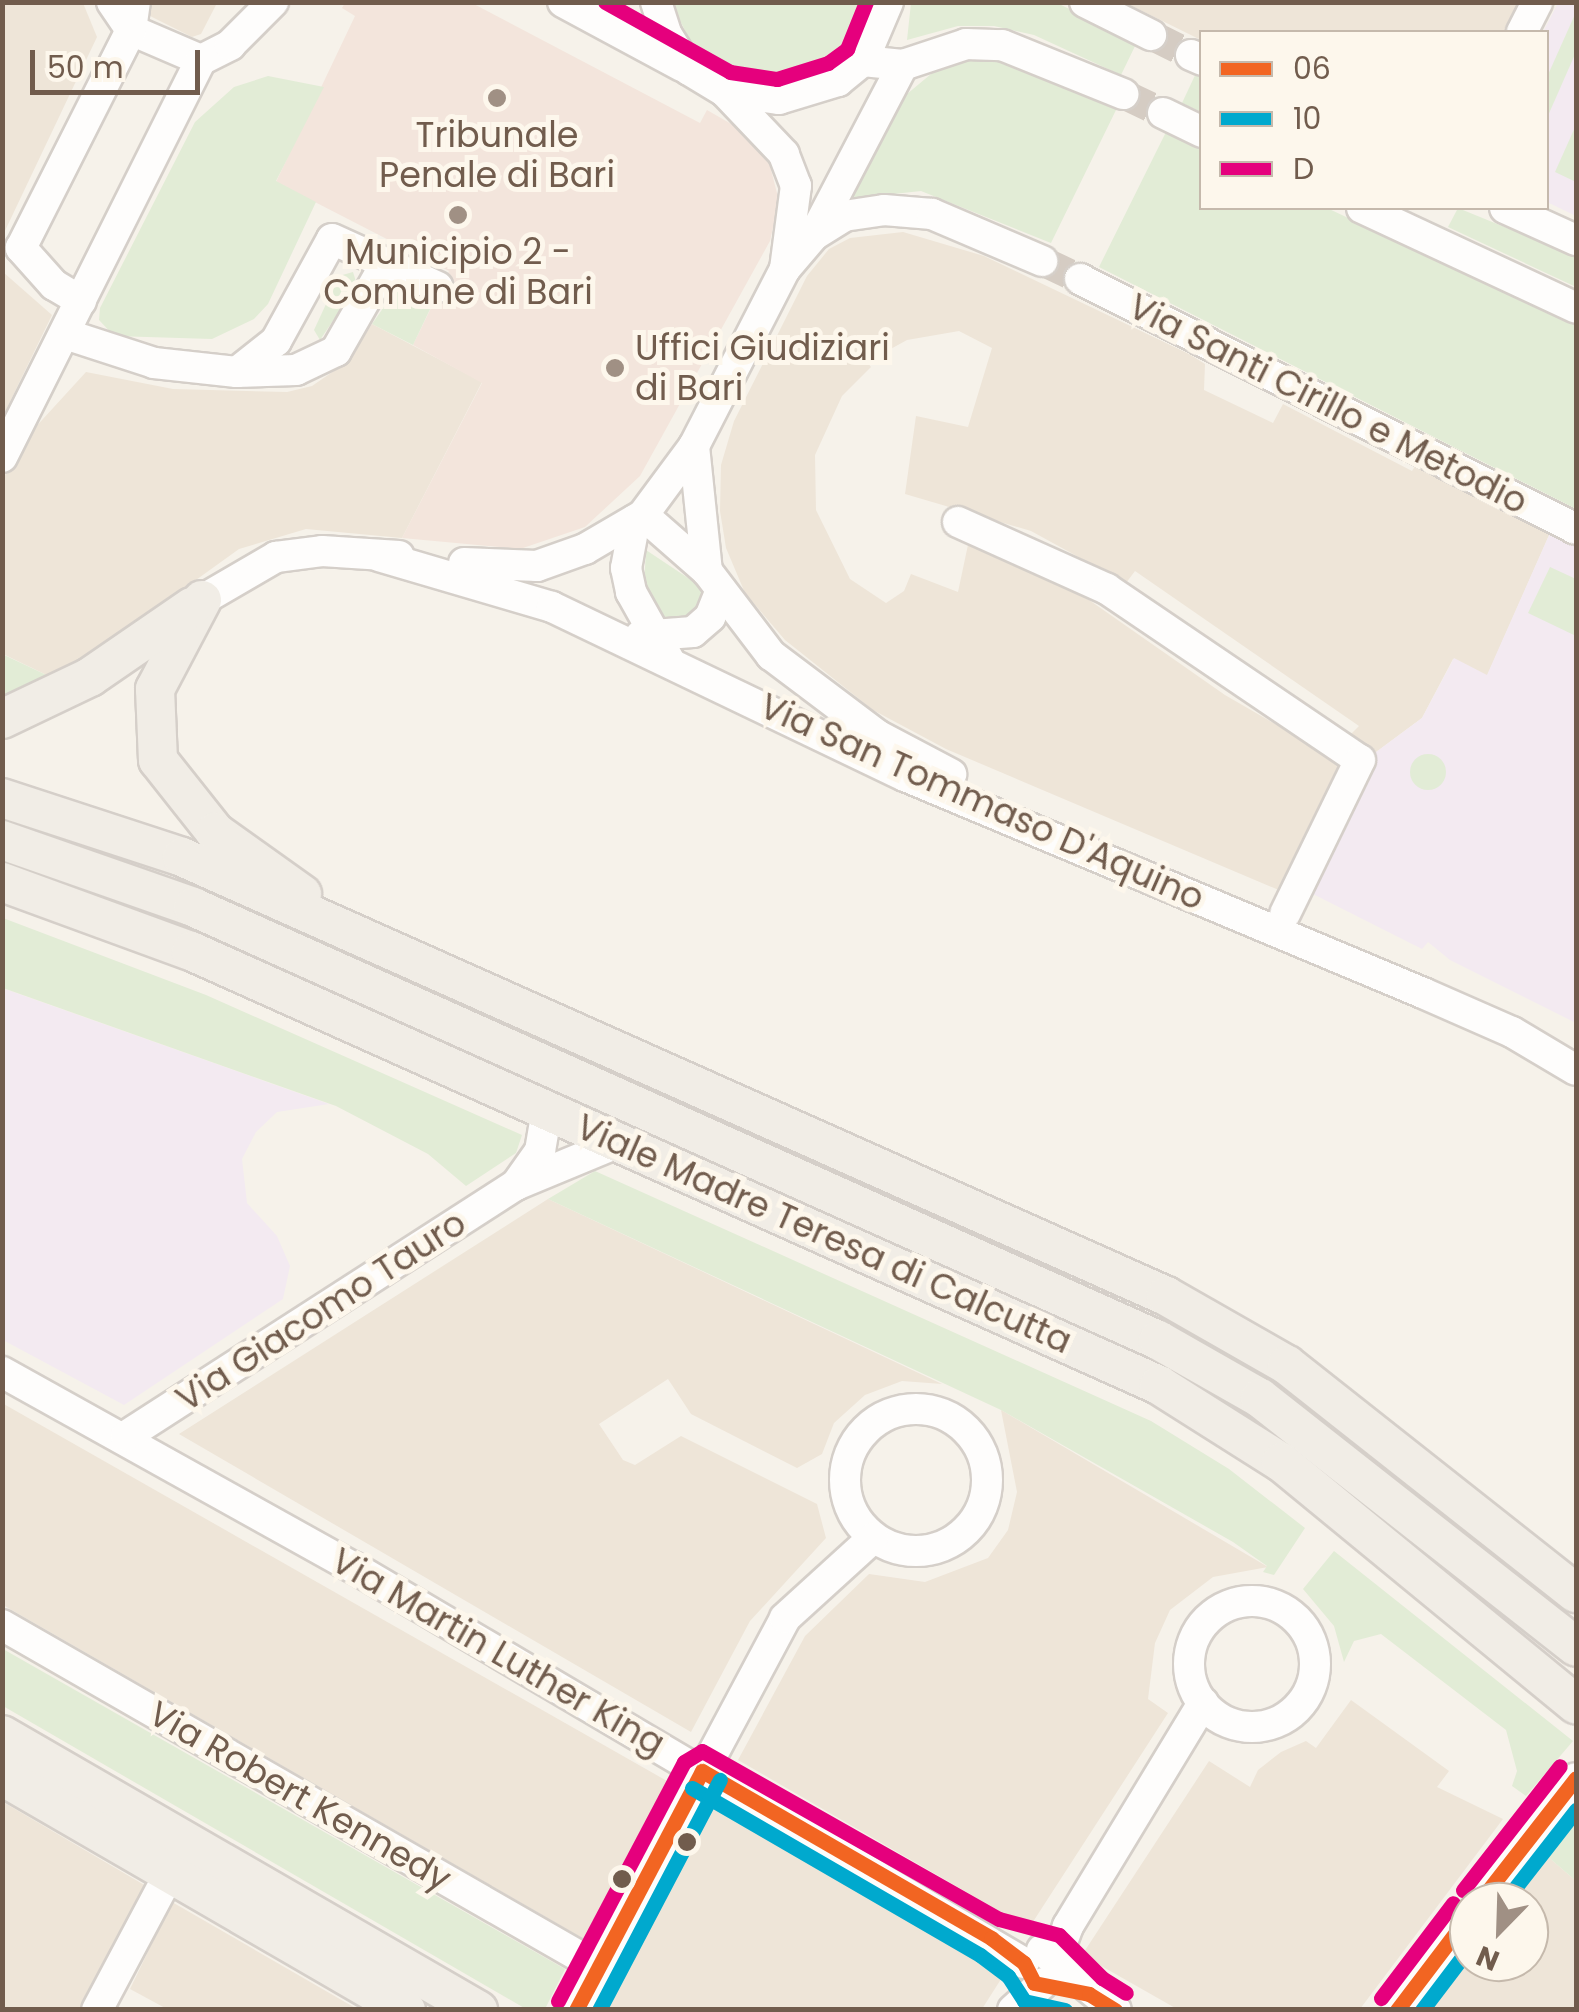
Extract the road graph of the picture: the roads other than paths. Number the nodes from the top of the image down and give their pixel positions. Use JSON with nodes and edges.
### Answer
{"nodes":[{"id":1,"x":112,"y":2,"type":"edge"},
{"id":2,"x":240,"y":2,"type":"edge"},
{"id":3,"x":273,"y":2,"type":"edge"},
{"id":4,"x":563,"y":2,"type":"edge"},
{"id":5,"x":656,"y":2,"type":"edge"},
{"id":6,"x":888,"y":2,"type":"edge"},
{"id":7,"x":1085,"y":2,"type":"edge"},
{"id":8,"x":1537,"y":2,"type":"edge"},
{"id":9,"x":603,"y":13,"type":"edge"},
{"id":10,"x":133,"y":16,"type":"edge"},
{"id":11,"x":1523,"y":30,"type":"edge"},
{"id":12,"x":1151,"y":34,"type":"tunnel mouth"},
{"id":13,"x":230,"y":45,"type":"junction"},
{"id":14,"x":201,"y":60,"type":"junction"},
{"id":15,"x":863,"y":60,"type":"junction"},
{"id":16,"x":903,"y":65,"type":"junction"},
{"id":17,"x":690,"y":70,"type":"junction"},
{"id":18,"x":724,"y":91,"type":"junction"},
{"id":19,"x":1123,"y":94,"type":"tunnel mouth"},
{"id":20,"x":1163,"y":113,"type":"tunnel mouth"},
{"id":21,"x":1199,"y":131,"type":"edge"},
{"id":22,"x":796,"y":186,"type":"junction"},
{"id":23,"x":829,"y":206,"type":"junction"},
{"id":24,"x":1366,"y":210,"type":"edge"},
{"id":25,"x":1509,"y":210,"type":"edge"},
{"id":26,"x":814,"y":236,"type":"junction"},
{"id":27,"x":1576,"y":240,"type":"edge"},
{"id":28,"x":1042,"y":261,"type":"tunnel mouth"},
{"id":29,"x":386,"y":266,"type":"junction"},
{"id":30,"x":786,"y":270,"type":"junction"},
{"id":31,"x":1080,"y":280,"type":"tunnel mouth"},
{"id":32,"x":438,"y":287,"type":"dead end"},
{"id":33,"x":81,"y":300,"type":"junction"},
{"id":34,"x":1576,"y":308,"type":"edge"},
{"id":35,"x":294,"y":313,"type":"junction"},
{"id":36,"x":65,"y":334,"type":"junction"},
{"id":37,"x":327,"y":358,"type":"junction"},
{"id":38,"x":237,"y":372,"type":"junction"},
{"id":39,"x":694,"y":446,"type":"junction"},
{"id":40,"x":2,"y":457,"type":"edge"},
{"id":41,"x":639,"y":518,"type":"junction"},
{"id":42,"x":958,"y":522,"type":"dead end"},
{"id":43,"x":1576,"y":530,"type":"edge"},
{"id":44,"x":379,"y":556,"type":"junction"},
{"id":45,"x":714,"y":580,"type":"junction"},
{"id":46,"x":202,"y":600,"type":"junction"},
{"id":47,"x":661,"y":649,"type":"junction"},
{"id":48,"x":771,"y":655,"type":"junction"},
{"id":49,"x":715,"y":683,"type":"junction"},
{"id":50,"x":2,"y":719,"type":"edge"},
{"id":51,"x":2,"y":798,"type":"edge"},
{"id":52,"x":2,"y":840,"type":"edge"},
{"id":53,"x":2,"y":882,"type":"edge"},
{"id":54,"x":1285,"y":914,"type":"junction"},
{"id":55,"x":350,"y":930,"type":"junction"},
{"id":56,"x":1576,"y":1047,"type":"edge"},
{"id":57,"x":1576,"y":1070,"type":"edge"},
{"id":58,"x":547,"y":1110,"type":"junction"},
{"id":59,"x":620,"y":1142,"type":"junction"},
{"id":60,"x":516,"y":1185,"type":"junction"},
{"id":61,"x":2,"y":1372,"type":"edge"},
{"id":62,"x":126,"y":1436,"type":"junction"},
{"id":63,"x":873,"y":1538,"type":"junction"},
{"id":64,"x":1467,"y":1560,"type":"junction"},
{"id":65,"x":1404,"y":1567,"type":"junction"},
{"id":66,"x":1576,"y":1593,"type":"edge"},
{"id":67,"x":2,"y":1625,"type":"edge"},
{"id":68,"x":1576,"y":1647,"type":"edge"},
{"id":69,"x":1202,"y":1704,"type":"junction"},
{"id":70,"x":1576,"y":1704,"type":"edge"},
{"id":71,"x":2,"y":1735,"type":"edge"},
{"id":72,"x":702,"y":1771,"type":"junction"},
{"id":73,"x":2,"y":1776,"type":"edge"},
{"id":74,"x":1576,"y":1778,"type":"edge"},
{"id":75,"x":178,"y":1856,"type":"junction"},
{"id":76,"x":1495,"y":1882,"type":"edge"},
{"id":77,"x":1449,"y":1941,"type":"edge"},
{"id":78,"x":1041,"y":1966,"type":"junction"},
{"id":79,"x":598,"y":1967,"type":"junction"},
{"id":80,"x":1102,"y":2002,"type":"edge"},
{"id":81,"x":97,"y":2010,"type":"edge"},
{"id":82,"x":406,"y":2010,"type":"edge"},
{"id":83,"x":478,"y":2010,"type":"edge"},
{"id":84,"x":576,"y":2010,"type":"edge"},
{"id":85,"x":1013,"y":2010,"type":"edge"},
{"id":86,"x":1397,"y":2010,"type":"edge"}],
"edges":[{"from":1,"to":10,"type":"street"},
{"from":2,"to":13,"type":"street"},
{"from":3,"to":13,"type":"street"},
{"from":4,"to":9,"type":"street"},
{"from":5,"to":17,"type":"street"},
{"from":6,"to":15,"type":"street"},
{"from":7,"to":12,"type":"street"},
{"from":8,"to":11,"type":"street"},
{"from":9,"to":17,"type":"street"},
{"from":10,"to":14,"type":"street"},
{"from":10,"to":33,"type":"street"},
{"from":13,"to":14,"type":"street"},
{"from":14,"to":33,"type":"street"},
{"from":15,"to":16,"type":"street"},
{"from":15,"to":18,"type":"street"},
{"from":16,"to":19,"type":"street"},
{"from":16,"to":23,"type":"street"},
{"from":17,"to":18,"type":"street"},
{"from":18,"to":22,"type":"street"},
{"from":20,"to":21,"type":"street"},
{"from":22,"to":23,"type":"street"},
{"from":22,"to":30,"type":"street"},
{"from":23,"to":26,"type":"street"},
{"from":24,"to":34,"type":"street"},
{"from":25,"to":27,"type":"street"},
{"from":26,"to":28,"type":"street"},
{"from":26,"to":30,"type":"street"},
{"from":29,"to":32,"type":"street"},
{"from":29,"to":35,"type":"street"},
{"from":29,"to":37,"type":"street"},
{"from":30,"to":39,"type":"street"},
{"from":31,"to":43,"type":"street","name":"Via Santi Cirillo e Metodio"},
{"from":33,"to":36,"type":"street"},
{"from":35,"to":37,"type":"street"},
{"from":35,"to":38,"type":"street"},
{"from":36,"to":38,"type":"street"},
{"from":36,"to":40,"type":"street"},
{"from":37,"to":38,"type":"street"},
{"from":39,"to":41,"type":"street"},
{"from":39,"to":45,"type":"street"},
{"from":41,"to":44,"type":"street"},
{"from":41,"to":45,"type":"street","name":"Via San Tommaso D'Aquino"},
{"from":41,"to":47,"type":"street"},
{"from":42,"to":54,"type":"street"},
{"from":44,"to":46,"type":"street"},
{"from":44,"to":47,"type":"street","name":"Via San Tommaso D'Aquino"},
{"from":45,"to":47,"type":"street"},
{"from":45,"to":48,"type":"street","name":"Via San Tommaso D'Aquino"},
{"from":46,"to":50,"type":"main road"},
{"from":46,"to":55,"type":"main road"},
{"from":47,"to":49,"type":"street","name":"Via San Tommaso D'Aquino"},
{"from":48,"to":49,"type":"street"},
{"from":48,"to":54,"type":"street","name":"Via San Tommaso D'Aquino"},
{"from":49,"to":57,"type":"street","name":"Via San Tommaso D'Aquino"},
{"from":51,"to":55,"type":"main road"},
{"from":52,"to":64,"type":"main road","name":"Viale Madre Teresa di Calcutta"},
{"from":53,"to":58,"type":"main road","name":"Viale Madre Teresa di Calcutta"},
{"from":54,"to":56,"type":"street","name":"Via San Tommaso D'Aquino"},
{"from":55,"to":66,"type":"main road"},
{"from":58,"to":59,"type":"main road","name":"Viale Madre Teresa di Calcutta"},
{"from":58,"to":60,"type":"street","name":"Via Giacomo Tauro"},
{"from":59,"to":60,"type":"street","name":"Via Giacomo Tauro"},
{"from":59,"to":65,"type":"main road","name":"Viale Madre Teresa di Calcutta"},
{"from":60,"to":62,"type":"street","name":"Via Giacomo Tauro"},
{"from":61,"to":62,"type":"street","name":"Via Martin Luther King"},
{"from":62,"to":72,"type":"street","name":"Via Martin Luther King"},
{"from":63,"to":63,"type":"street"},
{"from":63,"to":72,"type":"street"},
{"from":64,"to":65,"type":"main road"},
{"from":64,"to":68,"type":"main road","name":"Viale Madre Teresa di Calcutta"},
{"from":65,"to":70,"type":"main road","name":"Viale Madre Teresa di Calcutta"},
{"from":67,"to":79,"type":"street","name":"Via Robert Kennedy"},
{"from":69,"to":69,"type":"street"},
{"from":69,"to":78,"type":"street"},
{"from":71,"to":75,"type":"main road"},
{"from":72,"to":78,"type":"street","name":"Via Martin Luther King"},
{"from":72,"to":79,"type":"street"},
{"from":73,"to":75,"type":"main road"},
{"from":74,"to":76,"type":"street"},
{"from":75,"to":81,"type":"street"},
{"from":75,"to":82,"type":"main road"},
{"from":75,"to":83,"type":"main road"},
{"from":77,"to":86,"type":"street"},
{"from":78,"to":80,"type":"street","name":"Via Martin Luther King"},
{"from":78,"to":85,"type":"street"},
{"from":79,"to":84,"type":"street"}]}
